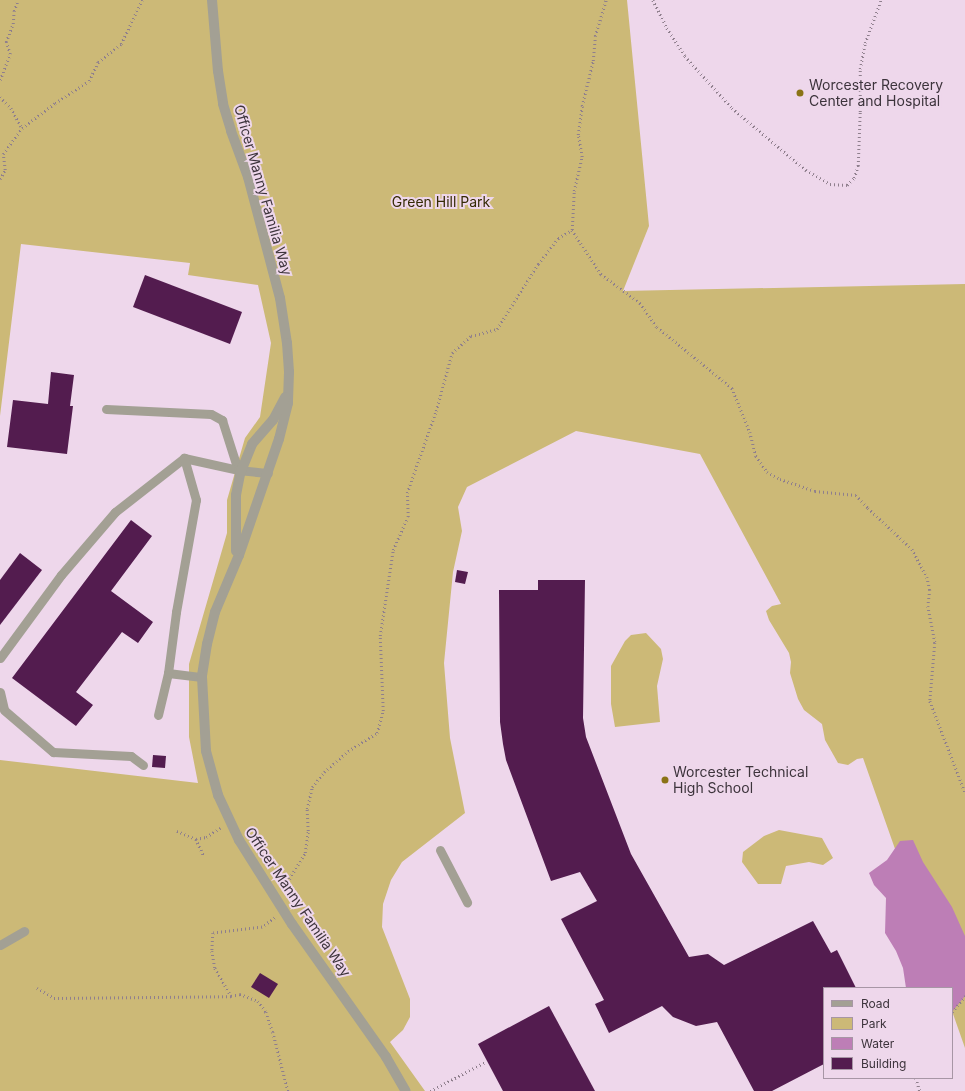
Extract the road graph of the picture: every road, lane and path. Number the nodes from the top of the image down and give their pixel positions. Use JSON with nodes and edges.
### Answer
{"nodes":[{"id":1,"x":18,"y":0,"type":"edge"},
{"id":2,"x":142,"y":0,"type":"edge"},
{"id":3,"x":212,"y":0,"type":"edge"},
{"id":4,"x":606,"y":0,"type":"edge"},
{"id":5,"x":653,"y":0,"type":"edge"},
{"id":6,"x":880,"y":0,"type":"edge"},
{"id":7,"x":0,"y":80,"type":"edge"},
{"id":8,"x":0,"y":97,"type":"edge"},
{"id":9,"x":22,"y":128,"type":"junction"},
{"id":10,"x":0,"y":179,"type":"edge"},
{"id":11,"x":572,"y":230,"type":"junction"},
{"id":12,"x":289,"y":387,"type":"junction"},
{"id":13,"x":106,"y":409,"type":"dead end"},
{"id":14,"x":184,"y":458,"type":"junction"},
{"id":15,"x":240,"y":470,"type":"junction"},
{"id":16,"x":268,"y":473,"type":"junction"},
{"id":17,"x":231,"y":575,"type":"junction"},
{"id":18,"x":0,"y":658,"type":"edge"},
{"id":19,"x":168,"y":673,"type":"junction"},
{"id":20,"x":202,"y":677,"type":"junction"},
{"id":21,"x":0,"y":692,"type":"edge"},
{"id":22,"x":158,"y":715,"type":"dead end"},
{"id":23,"x":143,"y":764,"type":"dead end"},
{"id":24,"x":965,"y":792,"type":"edge"},
{"id":25,"x":230,"y":823,"type":"junction"},
{"id":26,"x":177,"y":831,"type":"dead end"},
{"id":27,"x":196,"y":839,"type":"junction"},
{"id":28,"x":440,"y":850,"type":"dead end"},
{"id":29,"x":204,"y":856,"type":"dead end"},
{"id":30,"x":277,"y":900,"type":"junction"},
{"id":31,"x":466,"y":902,"type":"dead end"},
{"id":32,"x":24,"y":931,"type":"dead end"},
{"id":33,"x":0,"y":945,"type":"edge"},
{"id":34,"x":37,"y":988,"type":"dead end"},
{"id":35,"x":231,"y":996,"type":"junction"},
{"id":36,"x":965,"y":996,"type":"edge"},
{"id":37,"x":953,"y":1011,"type":"edge"},
{"id":38,"x":485,"y":1062,"type":"dead end"},
{"id":39,"x":916,"y":1079,"type":"edge"},
{"id":40,"x":288,"y":1091,"type":"edge"},
{"id":41,"x":406,"y":1091,"type":"edge"},
{"id":42,"x":430,"y":1091,"type":"edge"},
{"id":43,"x":920,"y":1091,"type":"edge"}],
"edges":[{"from":1,"to":7,"type":"path"},
{"from":2,"to":9,"type":"path"},
{"from":3,"to":12,"type":"street","name":"Officer Manny Familia Way"},
{"from":4,"to":11,"type":"path"},
{"from":5,"to":6,"type":"path"},
{"from":8,"to":9,"type":"path"},
{"from":9,"to":10,"type":"path"},
{"from":11,"to":24,"type":"path"},
{"from":11,"to":30,"type":"path"},
{"from":12,"to":15,"type":"street","name":"Officer Manny Familia Way"},
{"from":12,"to":16,"type":"street","name":"Officer Manny Familia Way"},
{"from":13,"to":15,"type":"lane"},
{"from":14,"to":15,"type":"lane"},
{"from":14,"to":18,"type":"lane"},
{"from":14,"to":19,"type":"lane"},
{"from":15,"to":16,"type":"lane"},
{"from":15,"to":17,"type":"street","name":"Officer Manny Familia Way"},
{"from":16,"to":17,"type":"street","name":"Officer Manny Familia Way"},
{"from":17,"to":20,"type":"street","name":"Officer Manny Familia Way"},
{"from":19,"to":20,"type":"lane"},
{"from":19,"to":22,"type":"lane"},
{"from":20,"to":25,"type":"street","name":"Officer Manny Familia Way"},
{"from":21,"to":23,"type":"lane"},
{"from":25,"to":27,"type":"path"},
{"from":25,"to":30,"type":"street","name":"Officer Manny Familia Way"},
{"from":26,"to":27,"type":"path"},
{"from":27,"to":29,"type":"path"},
{"from":28,"to":31,"type":"lane"},
{"from":30,"to":35,"type":"path"},
{"from":30,"to":41,"type":"street","name":"Officer Manny Familia Way"},
{"from":32,"to":33,"type":"lane"},
{"from":34,"to":35,"type":"path"},
{"from":35,"to":40,"type":"path"},
{"from":36,"to":37,"type":"path"},
{"from":38,"to":42,"type":"path"},
{"from":39,"to":43,"type":"path"}]}
